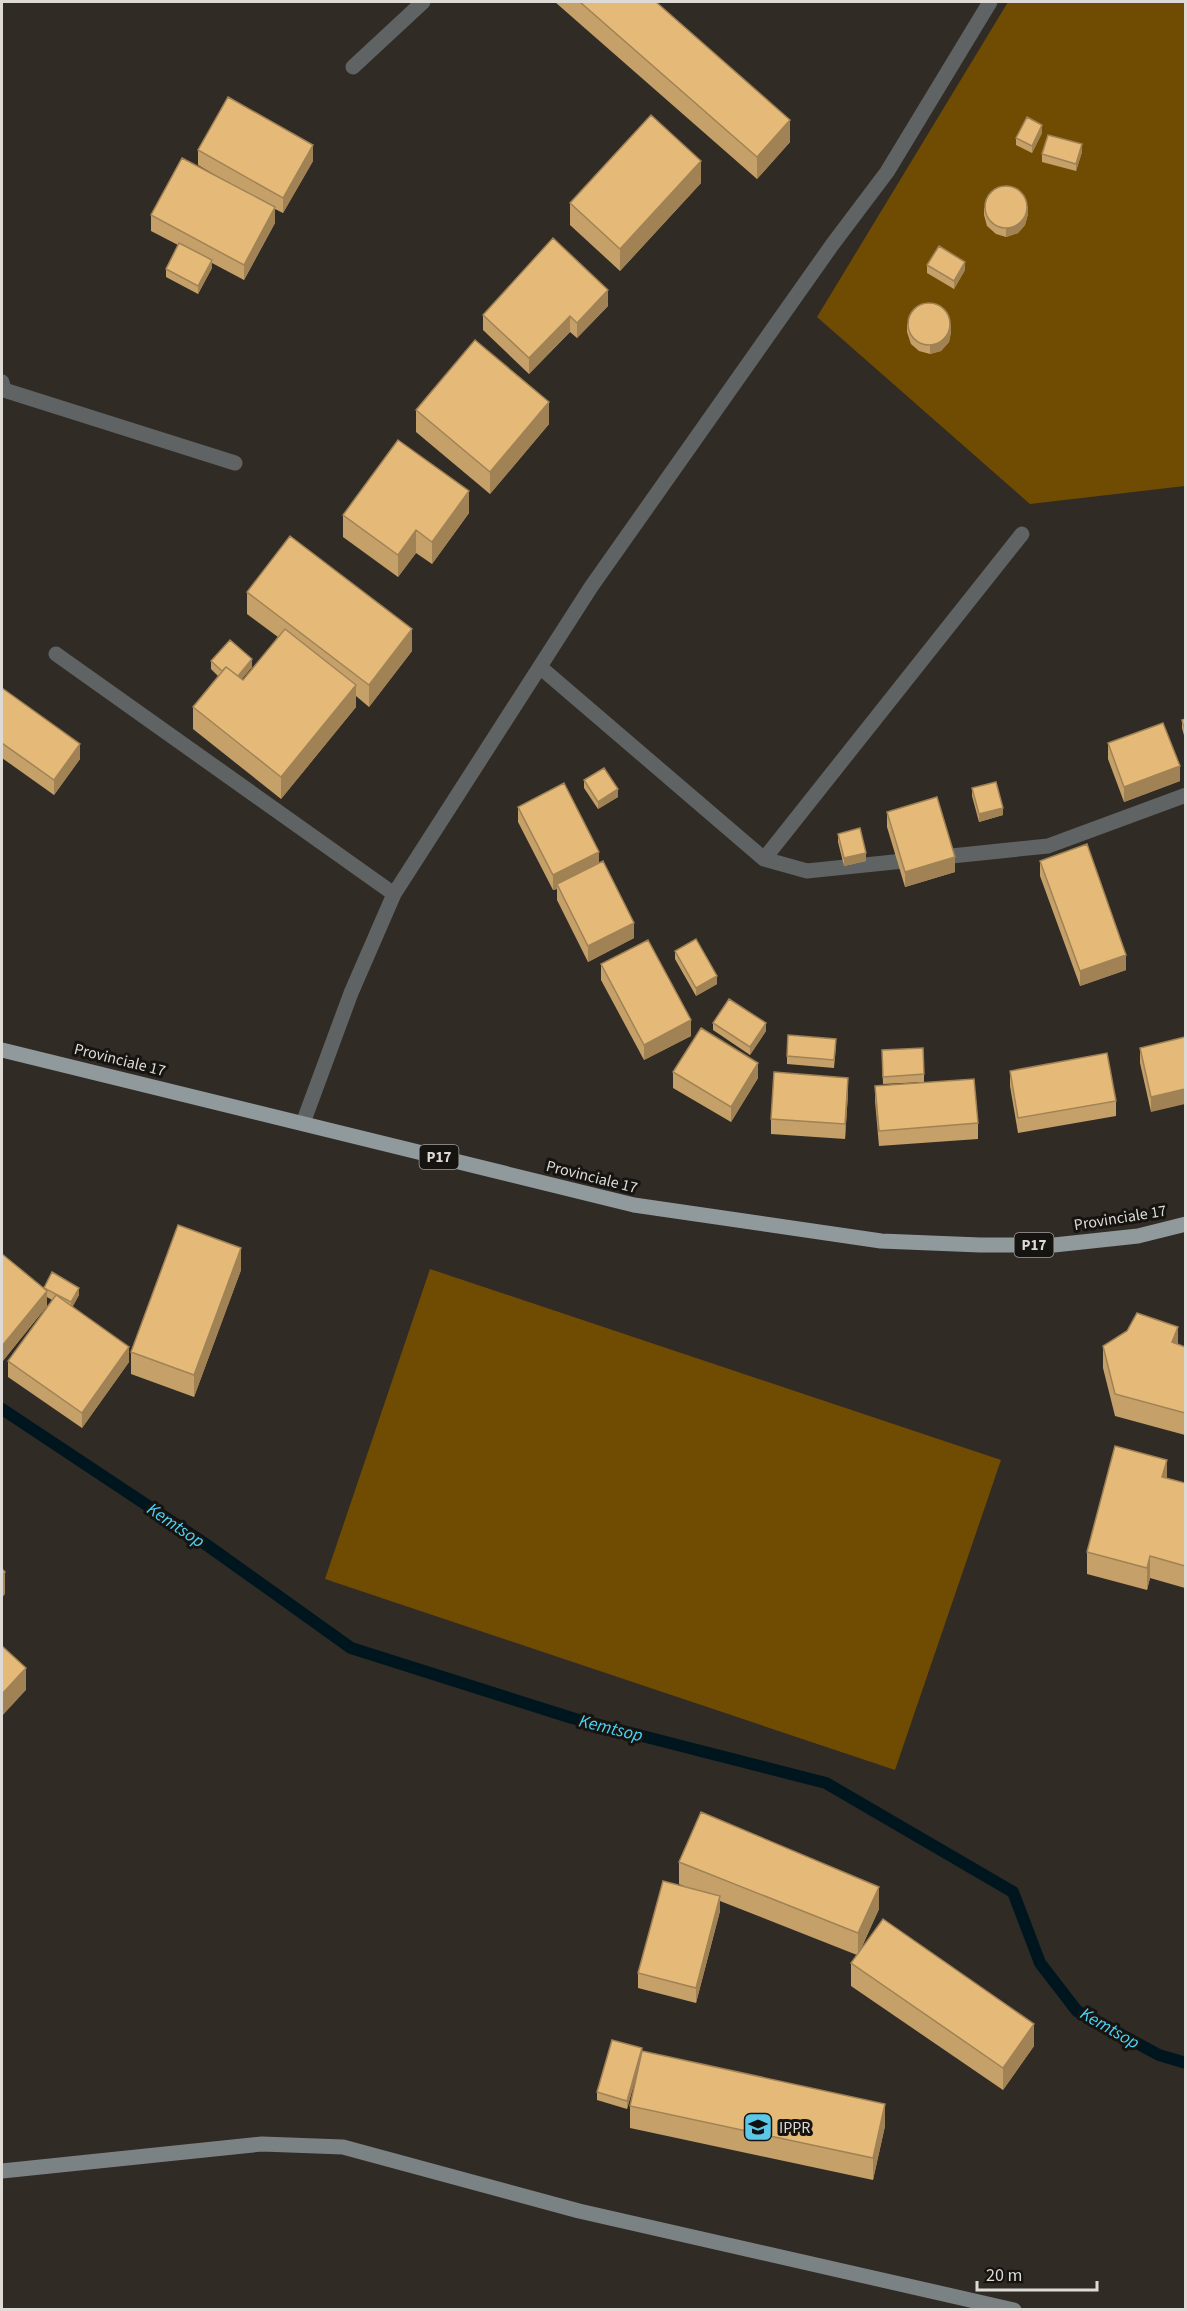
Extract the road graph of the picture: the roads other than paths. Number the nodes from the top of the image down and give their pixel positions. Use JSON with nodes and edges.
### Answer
{"nodes":[{"id":1,"x":423,"y":2,"type":"edge"},
{"id":2,"x":990,"y":2,"type":"edge"},
{"id":3,"x":354,"y":67,"type":"dead end"},
{"id":4,"x":2,"y":382,"type":"edge"},
{"id":5,"x":235,"y":463,"type":"dead end"},
{"id":6,"x":1022,"y":534,"type":"dead end"},
{"id":7,"x":56,"y":654,"type":"dead end"},
{"id":8,"x":540,"y":667,"type":"junction"},
{"id":9,"x":1185,"y":795,"type":"edge"},
{"id":10,"x":764,"y":859,"type":"junction"},
{"id":11,"x":394,"y":894,"type":"junction"},
{"id":12,"x":2,"y":1050,"type":"edge"},
{"id":13,"x":303,"y":1122,"type":"junction"},
{"id":14,"x":1185,"y":1224,"type":"edge"},
{"id":15,"x":2,"y":2171,"type":"edge"},
{"id":16,"x":1014,"y":2310,"type":"edge"}],
"edges":[{"from":1,"to":3,"type":"street"},
{"from":2,"to":8,"type":"street"},
{"from":4,"to":5,"type":"street"},
{"from":6,"to":10,"type":"street"},
{"from":7,"to":11,"type":"street"},
{"from":8,"to":10,"type":"street"},
{"from":8,"to":11,"type":"street"},
{"from":9,"to":10,"type":"street"},
{"from":11,"to":13,"type":"street"},
{"from":12,"to":13,"type":"main road","name":"Provinciale 17","number":"P17"},
{"from":13,"to":14,"type":"main road","name":"Provinciale 17","number":"P17"},
{"from":15,"to":16,"type":"main road"}]}
